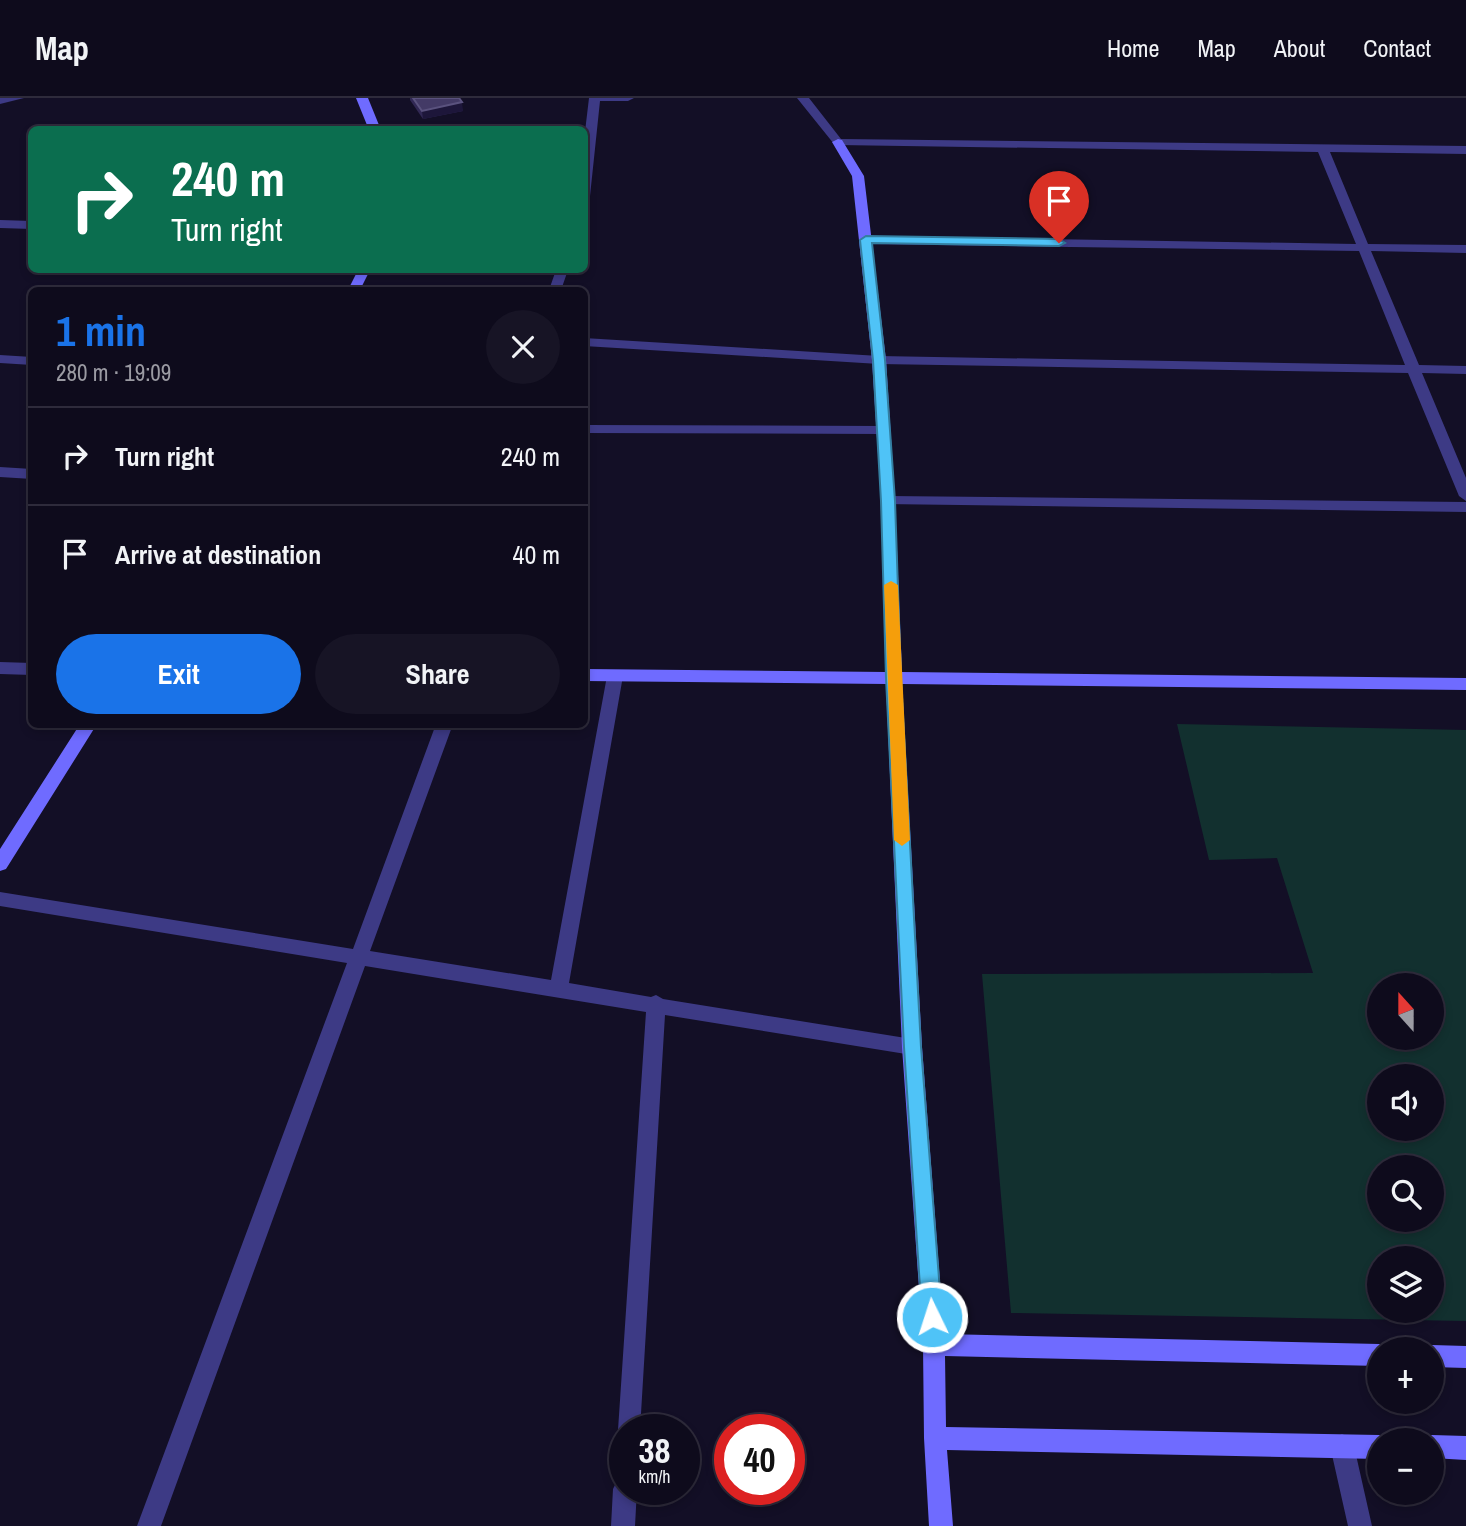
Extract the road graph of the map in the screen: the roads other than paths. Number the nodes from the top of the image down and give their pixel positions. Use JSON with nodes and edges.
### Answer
{"nodes":[{"id":1,"x":18,"y":98,"type":"edge"},
{"id":2,"x":362,"y":98,"type":"edge"},
{"id":3,"x":595,"y":98,"type":"edge"},
{"id":4,"x":628,"y":98,"type":"edge"},
{"id":5,"x":803,"y":98,"type":"edge"},
{"id":6,"x":0,"y":101,"type":"edge"},
{"id":7,"x":373,"y":126,"type":"edge"},
{"id":8,"x":838,"y":142,"type":"junction"},
{"id":9,"x":1322,"y":147,"type":"junction"},
{"id":10,"x":1466,"y":150,"type":"edge"},
{"id":11,"x":588,"y":160,"type":"edge"},
{"id":12,"x":0,"y":224,"type":"edge"},
{"id":13,"x":28,"y":225,"type":"edge"},
{"id":14,"x":866,"y":240,"type":"junction"},
{"id":15,"x":1363,"y":248,"type":"junction"},
{"id":16,"x":1466,"y":249,"type":"edge"},
{"id":17,"x":588,"y":342,"type":"edge"},
{"id":18,"x":0,"y":359,"type":"edge"},
{"id":19,"x":879,"y":360,"type":"junction"},
{"id":20,"x":28,"y":361,"type":"edge"},
{"id":21,"x":1414,"y":369,"type":"junction"},
{"id":22,"x":1466,"y":370,"type":"edge"},
{"id":23,"x":588,"y":429,"type":"edge"},
{"id":24,"x":883,"y":430,"type":"junction"},
{"id":25,"x":0,"y":472,"type":"edge"},
{"id":26,"x":28,"y":474,"type":"edge"},
{"id":27,"x":1466,"y":496,"type":"edge"},
{"id":28,"x":888,"y":501,"type":"junction"},
{"id":29,"x":1466,"y":507,"type":"edge"},
{"id":30,"x":0,"y":668,"type":"edge"},
{"id":31,"x":28,"y":668,"type":"edge"},
{"id":32,"x":588,"y":675,"type":"edge"},
{"id":33,"x":615,"y":676,"type":"junction"},
{"id":34,"x":894,"y":678,"type":"junction"},
{"id":35,"x":1466,"y":684,"type":"edge"},
{"id":36,"x":86,"y":728,"type":"edge"},
{"id":37,"x":444,"y":728,"type":"edge"},
{"id":38,"x":0,"y":864,"type":"edge"},
{"id":39,"x":0,"y":899,"type":"edge"},
{"id":40,"x":360,"y":955,"type":"junction"},
{"id":41,"x":559,"y":988,"type":"junction"},
{"id":42,"x":656,"y":1003,"type":"junction"},
{"id":43,"x":912,"y":1047,"type":"junction"},
{"id":44,"x":934,"y":1345,"type":"junction"},
{"id":45,"x":1367,"y":1355,"type":"edge"},
{"id":46,"x":1444,"y":1356,"type":"edge"},
{"id":47,"x":1466,"y":1357,"type":"edge"},
{"id":48,"x":630,"y":1414,"type":"edge"},
{"id":49,"x":935,"y":1438,"type":"junction"},
{"id":50,"x":1342,"y":1446,"type":"junction"},
{"id":51,"x":1367,"y":1447,"type":"edge"},
{"id":52,"x":1444,"y":1447,"type":"edge"},
{"id":53,"x":1466,"y":1448,"type":"edge"},
{"id":54,"x":624,"y":1505,"type":"edge"},
{"id":55,"x":149,"y":1526,"type":"edge"},
{"id":56,"x":623,"y":1526,"type":"edge"},
{"id":57,"x":942,"y":1526,"type":"edge"},
{"id":58,"x":1360,"y":1526,"type":"edge"}],
"edges":[{"from":1,"to":6,"type":"street"},
{"from":2,"to":7,"type":"street"},
{"from":3,"to":4,"type":"street"},
{"from":3,"to":11,"type":"street"},
{"from":5,"to":8,"type":"street"},
{"from":8,"to":9,"type":"street"},
{"from":8,"to":14,"type":"street"},
{"from":9,"to":10,"type":"street"},
{"from":9,"to":15,"type":"street"},
{"from":12,"to":13,"type":"street"},
{"from":14,"to":15,"type":"street"},
{"from":14,"to":19,"type":"street"},
{"from":15,"to":16,"type":"street"},
{"from":15,"to":21,"type":"street"},
{"from":17,"to":19,"type":"street"},
{"from":18,"to":20,"type":"street"},
{"from":19,"to":21,"type":"street"},
{"from":19,"to":24,"type":"street"},
{"from":21,"to":22,"type":"street"},
{"from":21,"to":27,"type":"street"},
{"from":23,"to":24,"type":"street"},
{"from":24,"to":28,"type":"street"},
{"from":25,"to":26,"type":"street"},
{"from":28,"to":29,"type":"street"},
{"from":28,"to":34,"type":"street"},
{"from":30,"to":31,"type":"street"},
{"from":32,"to":33,"type":"street"},
{"from":33,"to":34,"type":"street"},
{"from":33,"to":41,"type":"street"},
{"from":34,"to":35,"type":"street"},
{"from":34,"to":43,"type":"street"},
{"from":36,"to":38,"type":"street"},
{"from":37,"to":40,"type":"street"},
{"from":39,"to":40,"type":"street"},
{"from":40,"to":41,"type":"street"},
{"from":40,"to":55,"type":"street"},
{"from":41,"to":42,"type":"street"},
{"from":42,"to":43,"type":"street"},
{"from":42,"to":48,"type":"street"},
{"from":43,"to":44,"type":"street"},
{"from":44,"to":45,"type":"street"},
{"from":44,"to":49,"type":"street"},
{"from":46,"to":47,"type":"street"},
{"from":49,"to":50,"type":"street"},
{"from":49,"to":57,"type":"street"},
{"from":50,"to":51,"type":"street"},
{"from":50,"to":58,"type":"street"},
{"from":52,"to":53,"type":"street"},
{"from":54,"to":56,"type":"street"}]}
